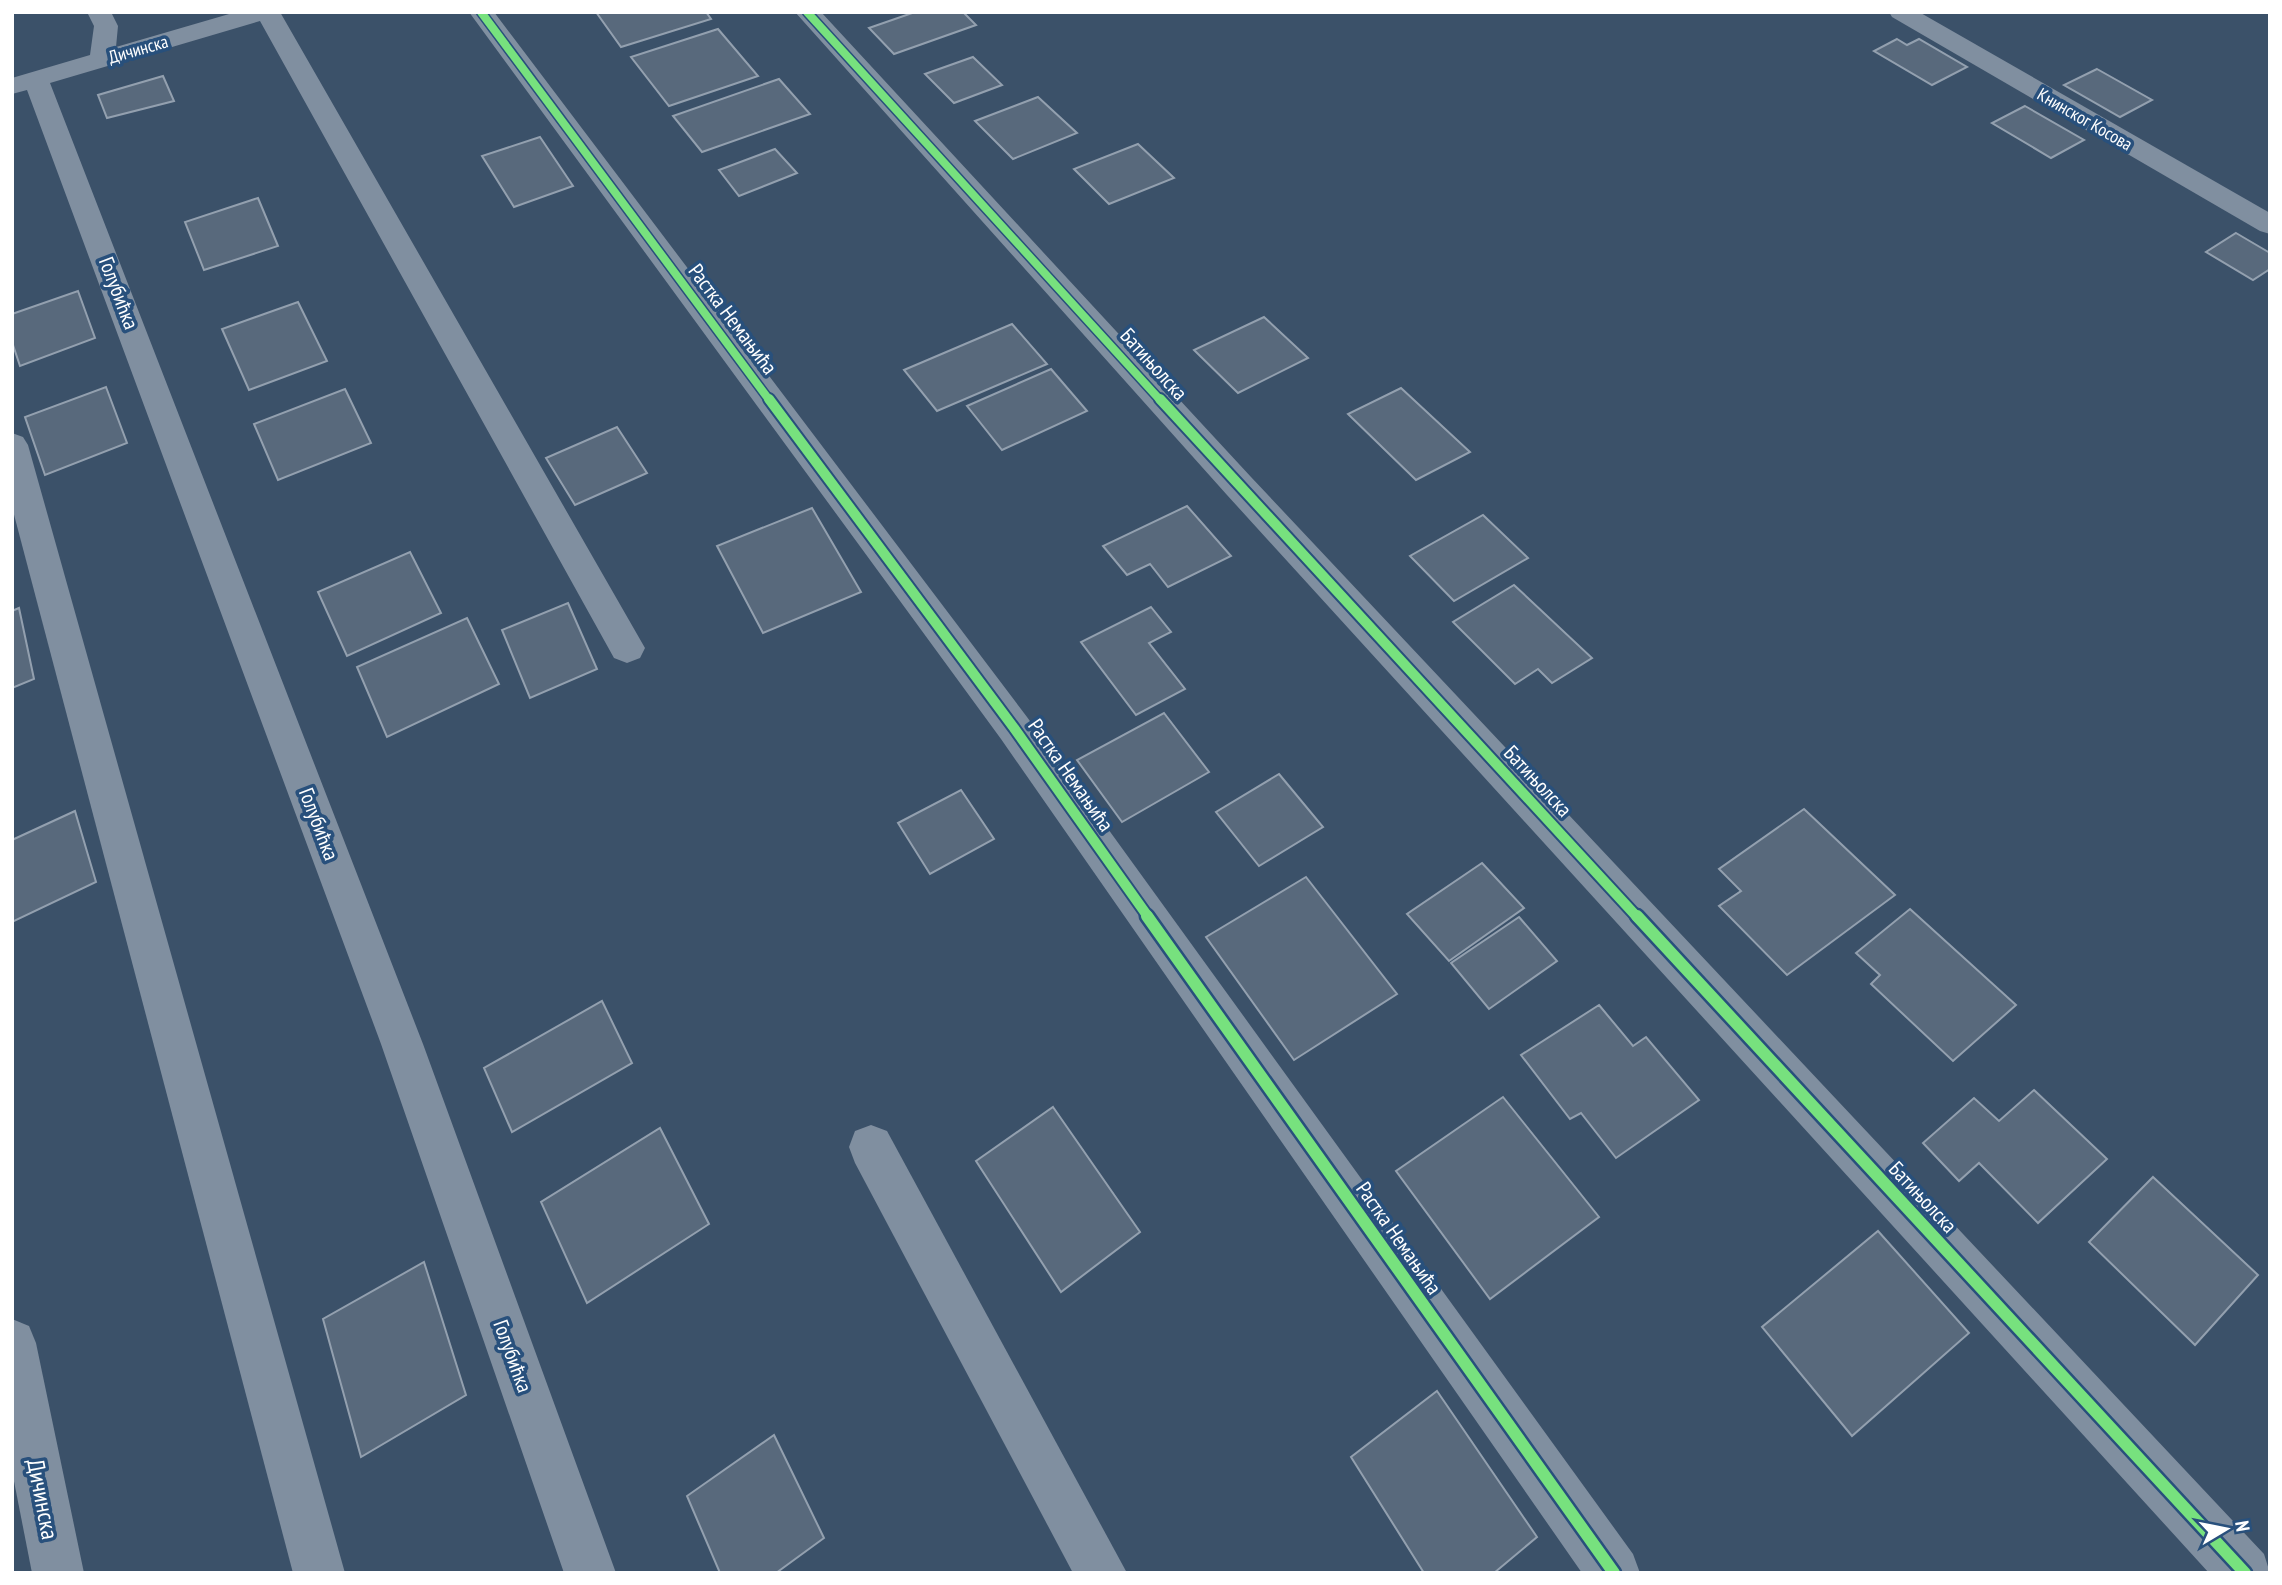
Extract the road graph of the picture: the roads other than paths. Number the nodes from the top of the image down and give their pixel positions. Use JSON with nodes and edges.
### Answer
{"nodes":[{"id":1,"x":99,"y":12,"type":"edge"},
{"id":2,"x":266,"y":12,"type":"edge"},
{"id":3,"x":481,"y":12,"type":"edge"},
{"id":4,"x":807,"y":12,"type":"edge"},
{"id":5,"x":1901,"y":12,"type":"edge"},
{"id":6,"x":102,"y":60,"type":"junction"},
{"id":7,"x":24,"y":83,"type":"edge"},
{"id":8,"x":2270,"y":225,"type":"edge"},
{"id":9,"x":12,"y":445,"type":"edge"},
{"id":10,"x":626,"y":648,"type":"dead end"},
{"id":11,"x":871,"y":1147,"type":"dead end"},
{"id":12,"x":12,"y":1343,"type":"edge"},
{"id":13,"x":58,"y":1573,"type":"edge"},
{"id":14,"x":319,"y":1573,"type":"edge"},
{"id":15,"x":590,"y":1573,"type":"edge"},
{"id":16,"x":1101,"y":1573,"type":"edge"},
{"id":17,"x":1614,"y":1573,"type":"edge"},
{"id":18,"x":2245,"y":1573,"type":"edge"}],
"edges":[{"from":1,"to":6,"type":"street"},
{"from":2,"to":6,"type":"street","name":"Дичинска"},
{"from":2,"to":10,"type":"street"},
{"from":3,"to":17,"type":"street","name":"Растка Немањића"},
{"from":4,"to":18,"type":"street","name":"Батињолска"},
{"from":5,"to":8,"type":"street","name":"Книнског Косова"},
{"from":6,"to":7,"type":"street","name":"Дичинска"},
{"from":7,"to":15,"type":"street","name":"Голубићка"},
{"from":9,"to":14,"type":"street"},
{"from":11,"to":16,"type":"street"},
{"from":12,"to":13,"type":"street","name":"Дичинска"}]}
